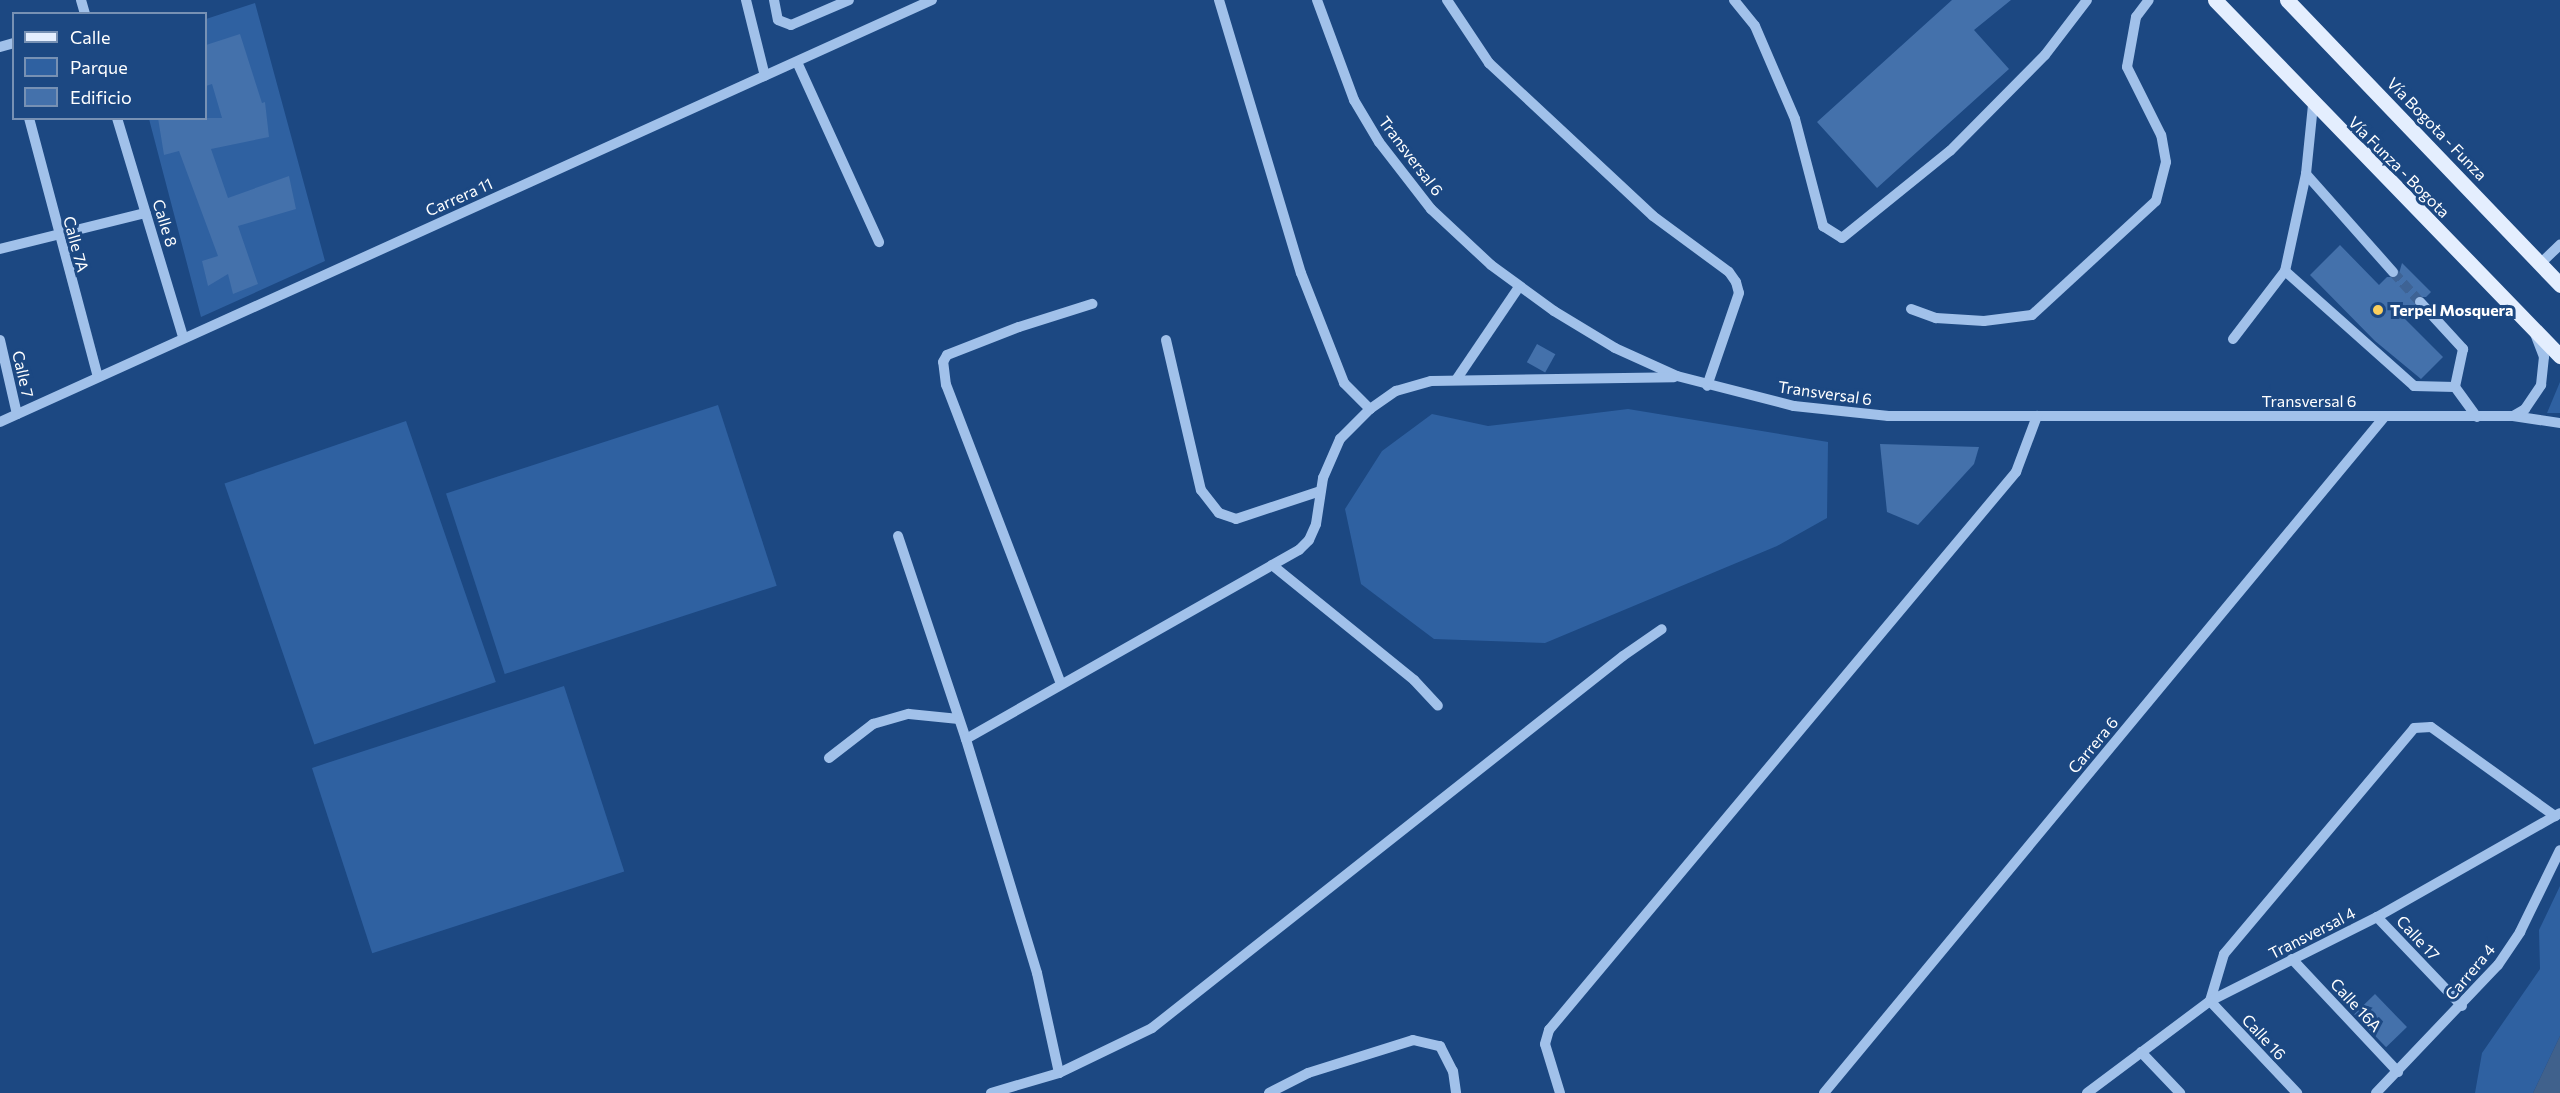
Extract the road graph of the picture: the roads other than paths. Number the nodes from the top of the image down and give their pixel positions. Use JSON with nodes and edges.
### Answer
{"nodes":[{"id":1,"x":746,"y":0,"type":"edge"},
{"id":2,"x":774,"y":0,"type":"edge"},
{"id":3,"x":849,"y":0,"type":"edge"},
{"id":4,"x":932,"y":0,"type":"edge"},
{"id":5,"x":1219,"y":0,"type":"edge"},
{"id":6,"x":1317,"y":0,"type":"edge"},
{"id":7,"x":1447,"y":0,"type":"edge"},
{"id":8,"x":1734,"y":0,"type":"edge"},
{"id":9,"x":2087,"y":0,"type":"edge"},
{"id":10,"x":2150,"y":0,"type":"edge"},
{"id":11,"x":2215,"y":0,"type":"edge"},
{"id":12,"x":2287,"y":0,"type":"edge"},
{"id":13,"x":796,"y":62,"type":"junction"},
{"id":14,"x":765,"y":76,"type":"junction"},
{"id":15,"x":2313,"y":105,"type":"junction"},
{"id":16,"x":29,"y":120,"type":"edge"},
{"id":17,"x":118,"y":120,"type":"edge"},
{"id":18,"x":2306,"y":174,"type":"junction"},
{"id":19,"x":146,"y":213,"type":"junction"},
{"id":20,"x":58,"y":237,"type":"junction"},
{"id":21,"x":879,"y":242,"type":"dead end"},
{"id":22,"x":2560,"y":244,"type":"edge"},
{"id":23,"x":0,"y":249,"type":"edge"},
{"id":24,"x":2540,"y":264,"type":"junction"},
{"id":25,"x":2285,"y":271,"type":"junction"},
{"id":26,"x":2393,"y":272,"type":"tunnel mouth"},
{"id":27,"x":2560,"y":285,"type":"edge"},
{"id":28,"x":1519,"y":287,"type":"junction"},
{"id":29,"x":2421,"y":302,"type":"tunnel mouth"},
{"id":30,"x":1092,"y":304,"type":"dead end"},
{"id":31,"x":1911,"y":309,"type":"dead end"},
{"id":32,"x":2532,"y":328,"type":"junction"},
{"id":33,"x":183,"y":337,"type":"junction"},
{"id":34,"x":2233,"y":339,"type":"dead end"},
{"id":35,"x":0,"y":340,"type":"edge"},
{"id":36,"x":1166,"y":340,"type":"dead end"},
{"id":37,"x":2560,"y":356,"type":"edge"},
{"id":38,"x":1677,"y":376,"type":"junction"},
{"id":39,"x":98,"y":377,"type":"junction"},
{"id":40,"x":1456,"y":380,"type":"junction"},
{"id":41,"x":1707,"y":386,"type":"junction"},
{"id":42,"x":2455,"y":387,"type":"junction"},
{"id":43,"x":1370,"y":409,"type":"junction"},
{"id":44,"x":17,"y":414,"type":"junction"},
{"id":45,"x":2037,"y":416,"type":"junction"},
{"id":46,"x":2513,"y":416,"type":"junction"},
{"id":47,"x":2385,"y":417,"type":"junction"},
{"id":48,"x":2477,"y":417,"type":"junction"},
{"id":49,"x":0,"y":422,"type":"edge"},
{"id":50,"x":2557,"y":423,"type":"edge"},
{"id":51,"x":2560,"y":434,"type":"edge"},
{"id":52,"x":1320,"y":491,"type":"junction"},
{"id":53,"x":898,"y":536,"type":"dead end"},
{"id":54,"x":1272,"y":566,"type":"junction"},
{"id":55,"x":1662,"y":629,"type":"dead end"},
{"id":56,"x":1060,"y":684,"type":"junction"},
{"id":57,"x":1438,"y":706,"type":"dead end"},
{"id":58,"x":959,"y":719,"type":"junction"},
{"id":59,"x":966,"y":739,"type":"junction"},
{"id":60,"x":829,"y":758,"type":"dead end"},
{"id":61,"x":2558,"y":814,"type":"edge"},
{"id":62,"x":2560,"y":850,"type":"edge"},
{"id":63,"x":2377,"y":917,"type":"junction"},
{"id":64,"x":2292,"y":959,"type":"junction"},
{"id":65,"x":2210,"y":1001,"type":"junction"},
{"id":66,"x":2462,"y":1006,"type":"junction"},
{"id":67,"x":2141,"y":1052,"type":"junction"},
{"id":68,"x":2398,"y":1072,"type":"junction"},
{"id":69,"x":1059,"y":1073,"type":"junction"},
{"id":70,"x":991,"y":1093,"type":"edge"},
{"id":71,"x":1269,"y":1093,"type":"edge"},
{"id":72,"x":1456,"y":1093,"type":"edge"},
{"id":73,"x":1560,"y":1093,"type":"edge"},
{"id":74,"x":1824,"y":1093,"type":"edge"},
{"id":75,"x":2086,"y":1093,"type":"edge"},
{"id":76,"x":2180,"y":1093,"type":"edge"},
{"id":77,"x":2297,"y":1093,"type":"edge"},
{"id":78,"x":2376,"y":1093,"type":"edge"}],
"edges":[{"from":1,"to":14,"type":"street"},
{"from":2,"to":3,"type":"street"},
{"from":4,"to":13,"type":"street","name":"Carrera 11"},
{"from":5,"to":43,"type":"street"},
{"from":6,"to":28,"type":"street","name":"Transversal 6"},
{"from":7,"to":41,"type":"street"},
{"from":8,"to":9,"type":"street"},
{"from":10,"to":31,"type":"street"},
{"from":11,"to":15,"type":"main road","name":"Vía Funza - Bogota"},
{"from":12,"to":24,"type":"main road","name":"Vía Bogota - Funza"},
{"from":13,"to":14,"type":"street","name":"Carrera 11"},
{"from":13,"to":21,"type":"street"},
{"from":14,"to":33,"type":"street","name":"Carrera 11"},
{"from":15,"to":18,"type":"street"},
{"from":15,"to":32,"type":"main road","name":"Vía Funza - Bogota"},
{"from":16,"to":20,"type":"street","name":"Calle 7A"},
{"from":17,"to":19,"type":"street","name":"Calle 8"},
{"from":18,"to":25,"type":"street"},
{"from":18,"to":26,"type":"street"},
{"from":19,"to":20,"type":"street"},
{"from":19,"to":33,"type":"street","name":"Calle 8"},
{"from":20,"to":23,"type":"street"},
{"from":20,"to":39,"type":"street","name":"Calle 7A"},
{"from":22,"to":24,"type":"street"},
{"from":24,"to":27,"type":"main road","name":"Vía Bogota - Funza"},
{"from":25,"to":34,"type":"street"},
{"from":25,"to":42,"type":"street"},
{"from":28,"to":38,"type":"street","name":"Transversal 6"},
{"from":28,"to":40,"type":"street"},
{"from":29,"to":42,"type":"street"},
{"from":30,"to":56,"type":"street"},
{"from":32,"to":37,"type":"main road","name":"Vía Funza - Bogota"},
{"from":32,"to":46,"type":"street"},
{"from":33,"to":39,"type":"street","name":"Carrera 11"},
{"from":35,"to":44,"type":"street","name":"Calle 7"},
{"from":36,"to":52,"type":"street"},
{"from":38,"to":40,"type":"street"},
{"from":38,"to":41,"type":"street","name":"Transversal 6"},
{"from":39,"to":44,"type":"street","name":"Carrera 11"},
{"from":40,"to":43,"type":"street"},
{"from":41,"to":45,"type":"street","name":"Transversal 6"},
{"from":42,"to":48,"type":"street"},
{"from":43,"to":52,"type":"street"},
{"from":44,"to":49,"type":"street","name":"Carrera 11"},
{"from":45,"to":47,"type":"street","name":"Transversal 6"},
{"from":45,"to":73,"type":"street"},
{"from":46,"to":48,"type":"street","name":"Transversal 6"},
{"from":46,"to":50,"type":"street","name":"Transversal 6"},
{"from":47,"to":48,"type":"street","name":"Transversal 6"},
{"from":47,"to":74,"type":"street","name":"Carrera 6"},
{"from":50,"to":51,"type":"street"},
{"from":52,"to":54,"type":"street"},
{"from":53,"to":58,"type":"street"},
{"from":54,"to":56,"type":"street"},
{"from":54,"to":57,"type":"street"},
{"from":55,"to":69,"type":"street"},
{"from":56,"to":59,"type":"street"},
{"from":58,"to":59,"type":"street"},
{"from":58,"to":60,"type":"street"},
{"from":59,"to":69,"type":"street"},
{"from":61,"to":63,"type":"street","name":"Transversal 4"},
{"from":61,"to":65,"type":"street"},
{"from":62,"to":66,"type":"street","name":"Carrera 4"},
{"from":63,"to":64,"type":"street","name":"Transversal 4"},
{"from":63,"to":66,"type":"street","name":"Calle 17"},
{"from":64,"to":65,"type":"street","name":"Transversal 4"},
{"from":64,"to":68,"type":"street","name":"Calle 16A"},
{"from":65,"to":67,"type":"street","name":"Transversal 4"},
{"from":65,"to":77,"type":"street","name":"Calle 16"},
{"from":66,"to":68,"type":"street","name":"Carrera 4"},
{"from":67,"to":75,"type":"street","name":"Transversal 4"},
{"from":67,"to":76,"type":"street"},
{"from":68,"to":78,"type":"street","name":"Carrera 4"},
{"from":69,"to":70,"type":"street"},
{"from":71,"to":72,"type":"street"}]}
